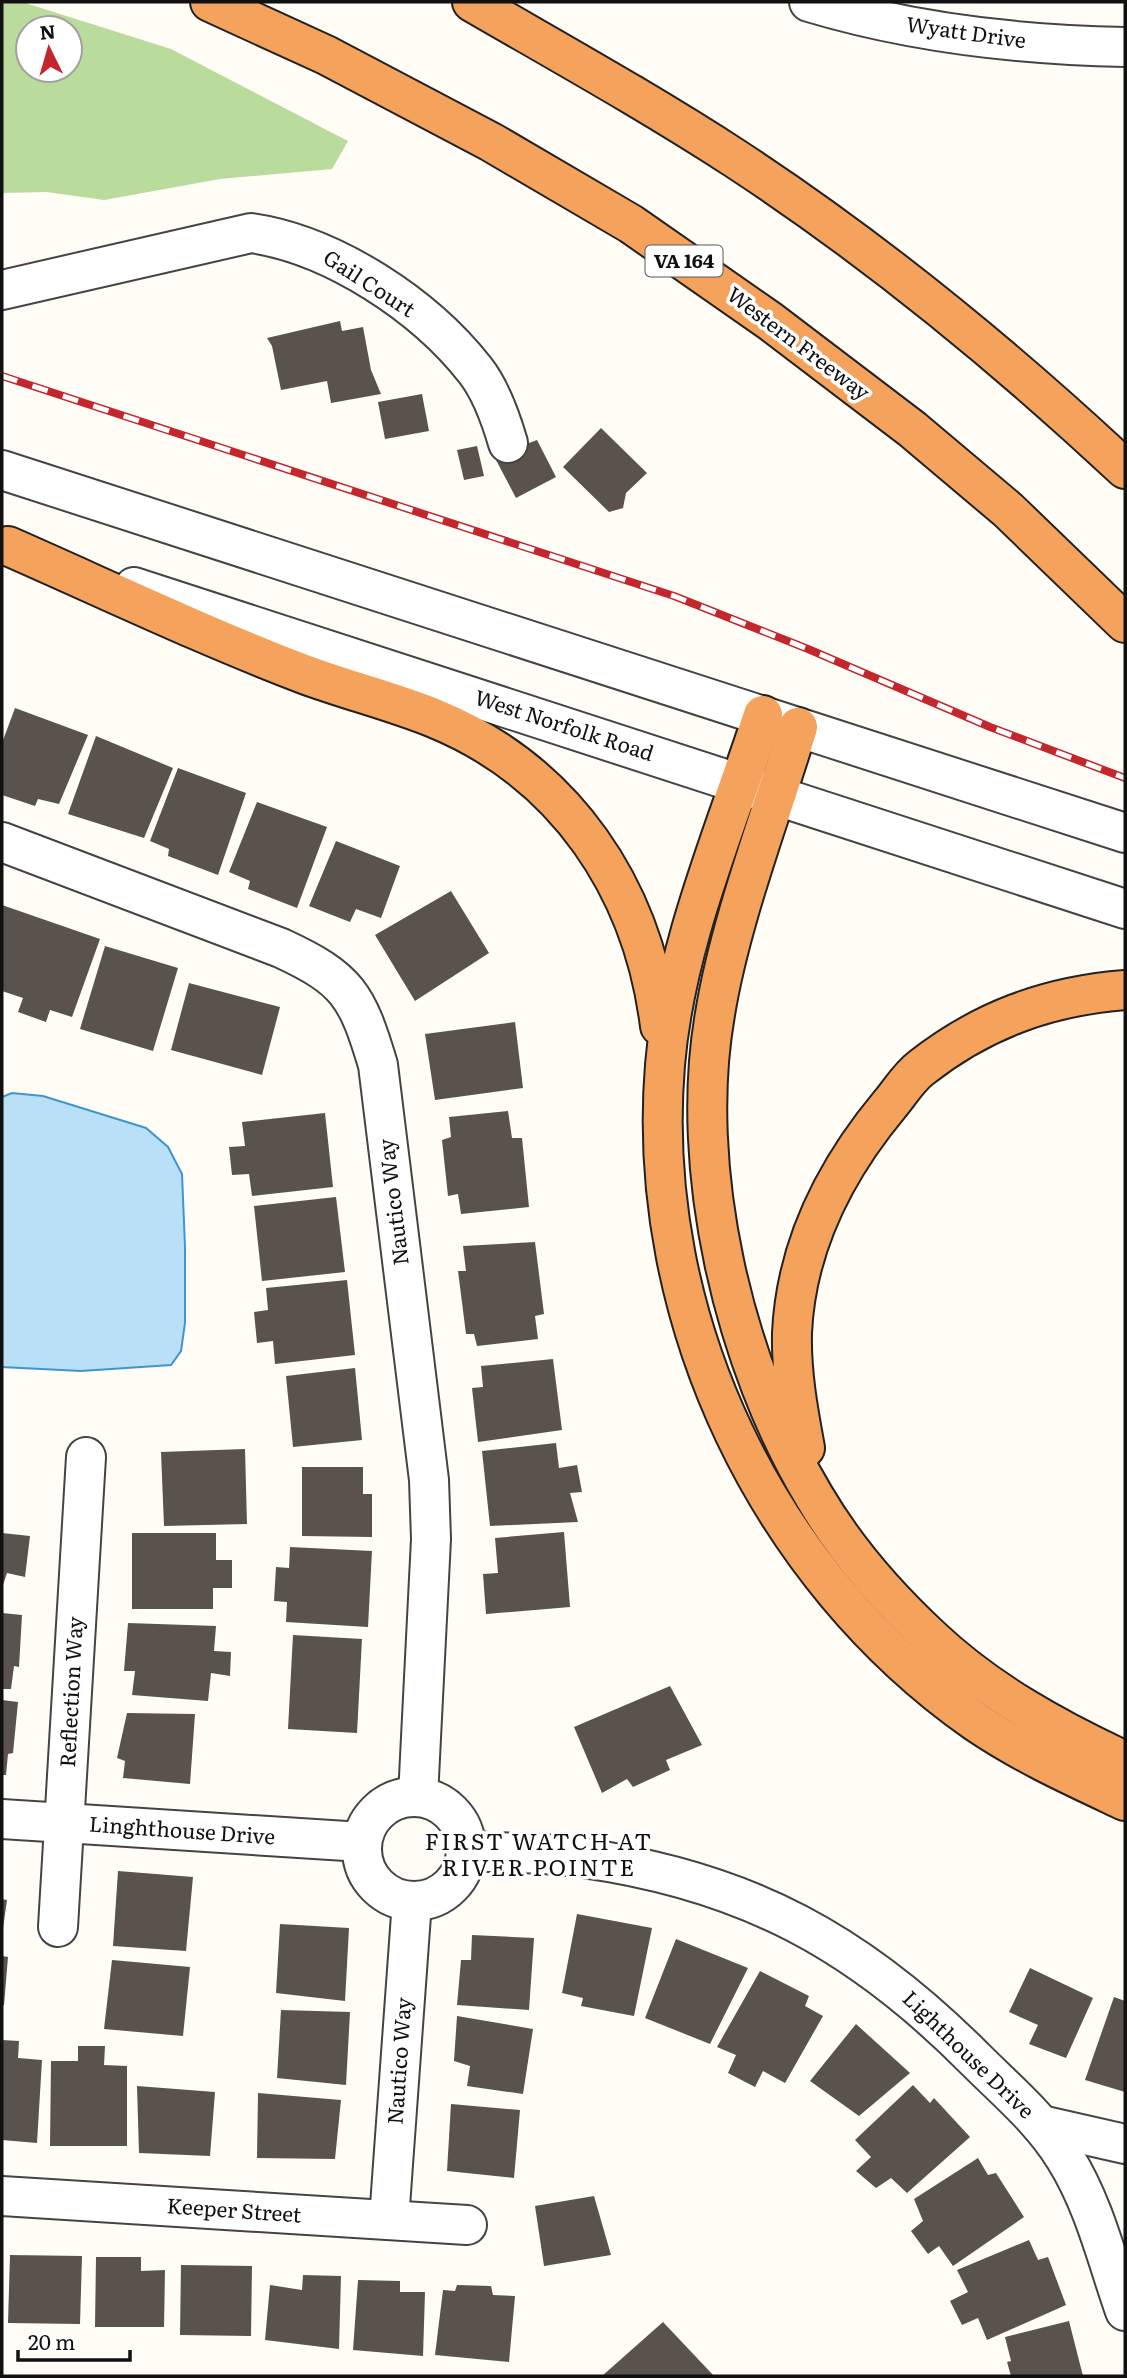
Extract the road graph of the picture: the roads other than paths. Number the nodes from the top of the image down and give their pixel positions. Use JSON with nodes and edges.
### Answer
{"nodes":[{"id":1,"x":210,"y":2,"type":"edge"},
{"id":2,"x":472,"y":2,"type":"edge"},
{"id":3,"x":810,"y":2,"type":"edge"},
{"id":4,"x":1125,"y":47,"type":"edge"},
{"id":5,"x":2,"y":290,"type":"edge"},
{"id":6,"x":508,"y":443,"type":"dead end"},
{"id":7,"x":1125,"y":469,"type":"edge"},
{"id":8,"x":2,"y":470,"type":"edge"},
{"id":9,"x":5,"y":545,"type":"edge"},
{"id":10,"x":1114,"y":612,"type":"edge"},
{"id":11,"x":780,"y":721,"type":"junction"},
{"id":12,"x":741,"y":783,"type":"junction"},
{"id":13,"x":776,"y":795,"type":"junction"},
{"id":14,"x":1125,"y":833,"type":"edge"},
{"id":15,"x":2,"y":842,"type":"edge"},
{"id":16,"x":1125,"y":909,"type":"edge"},
{"id":17,"x":1125,"y":990,"type":"edge"},
{"id":18,"x":665,"y":1063,"type":"junction"},
{"id":19,"x":86,"y":1457,"type":"dead end"},
{"id":20,"x":813,"y":1495,"type":"junction"},
{"id":21,"x":1125,"y":1762,"type":"edge"},
{"id":22,"x":418,"y":1797,"type":"junction"},
{"id":23,"x":1125,"y":1801,"type":"edge"},
{"id":24,"x":2,"y":1819,"type":"edge"},
{"id":25,"x":64,"y":1823,"type":"junction"},
{"id":26,"x":362,"y":1842,"type":"junction"},
{"id":27,"x":467,"y":1851,"type":"junction"},
{"id":28,"x":412,"y":1901,"type":"junction"},
{"id":29,"x":58,"y":1927,"type":"dead end"},
{"id":30,"x":1041,"y":2125,"type":"junction"},
{"id":31,"x":1125,"y":2144,"type":"edge"},
{"id":32,"x":2,"y":2196,"type":"edge"},
{"id":33,"x":389,"y":2220,"type":"junction"},
{"id":34,"x":467,"y":2225,"type":"dead end"},
{"id":35,"x":1125,"y":2311,"type":"edge"}],
"edges":[{"from":1,"to":10,"type":"highway","name":"Western Freeway","number":"VA 164"},
{"from":2,"to":7,"type":"highway"},
{"from":3,"to":4,"type":"street","name":"Wyatt Drive"},
{"from":5,"to":6,"type":"street","name":"Gail Court"},
{"from":8,"to":11,"type":"street"},
{"from":9,"to":12,"type":"street","name":"West Norfolk Road"},
{"from":9,"to":18,"type":"highway"},
{"from":11,"to":12,"type":"highway"},
{"from":11,"to":13,"type":"highway"},
{"from":11,"to":14,"type":"street"},
{"from":12,"to":13,"type":"street","name":"West Norfolk Road"},
{"from":12,"to":18,"type":"highway"},
{"from":13,"to":16,"type":"street","name":"West Norfolk Road"},
{"from":13,"to":20,"type":"highway"},
{"from":15,"to":22,"type":"street","name":"Nautico Way"},
{"from":17,"to":20,"type":"highway"},
{"from":18,"to":23,"type":"highway"},
{"from":19,"to":25,"type":"street","name":"Reflection Way"},
{"from":20,"to":21,"type":"highway"},
{"from":22,"to":26,"type":"street"},
{"from":22,"to":27,"type":"street"},
{"from":24,"to":25,"type":"street","name":"Linghthouse Drive"},
{"from":25,"to":26,"type":"street","name":"Linghthouse Drive"},
{"from":25,"to":29,"type":"street","name":"Reflection Way"},
{"from":26,"to":28,"type":"street"},
{"from":27,"to":28,"type":"street"},
{"from":27,"to":30,"type":"street","name":"Lighthouse Drive"},
{"from":28,"to":33,"type":"street","name":"Nautico Way"},
{"from":30,"to":31,"type":"street"},
{"from":30,"to":35,"type":"street","name":"Lighthouse Drive"},
{"from":32,"to":33,"type":"street","name":"Keeper Street"},
{"from":33,"to":34,"type":"street","name":"Keeper Street"}]}
